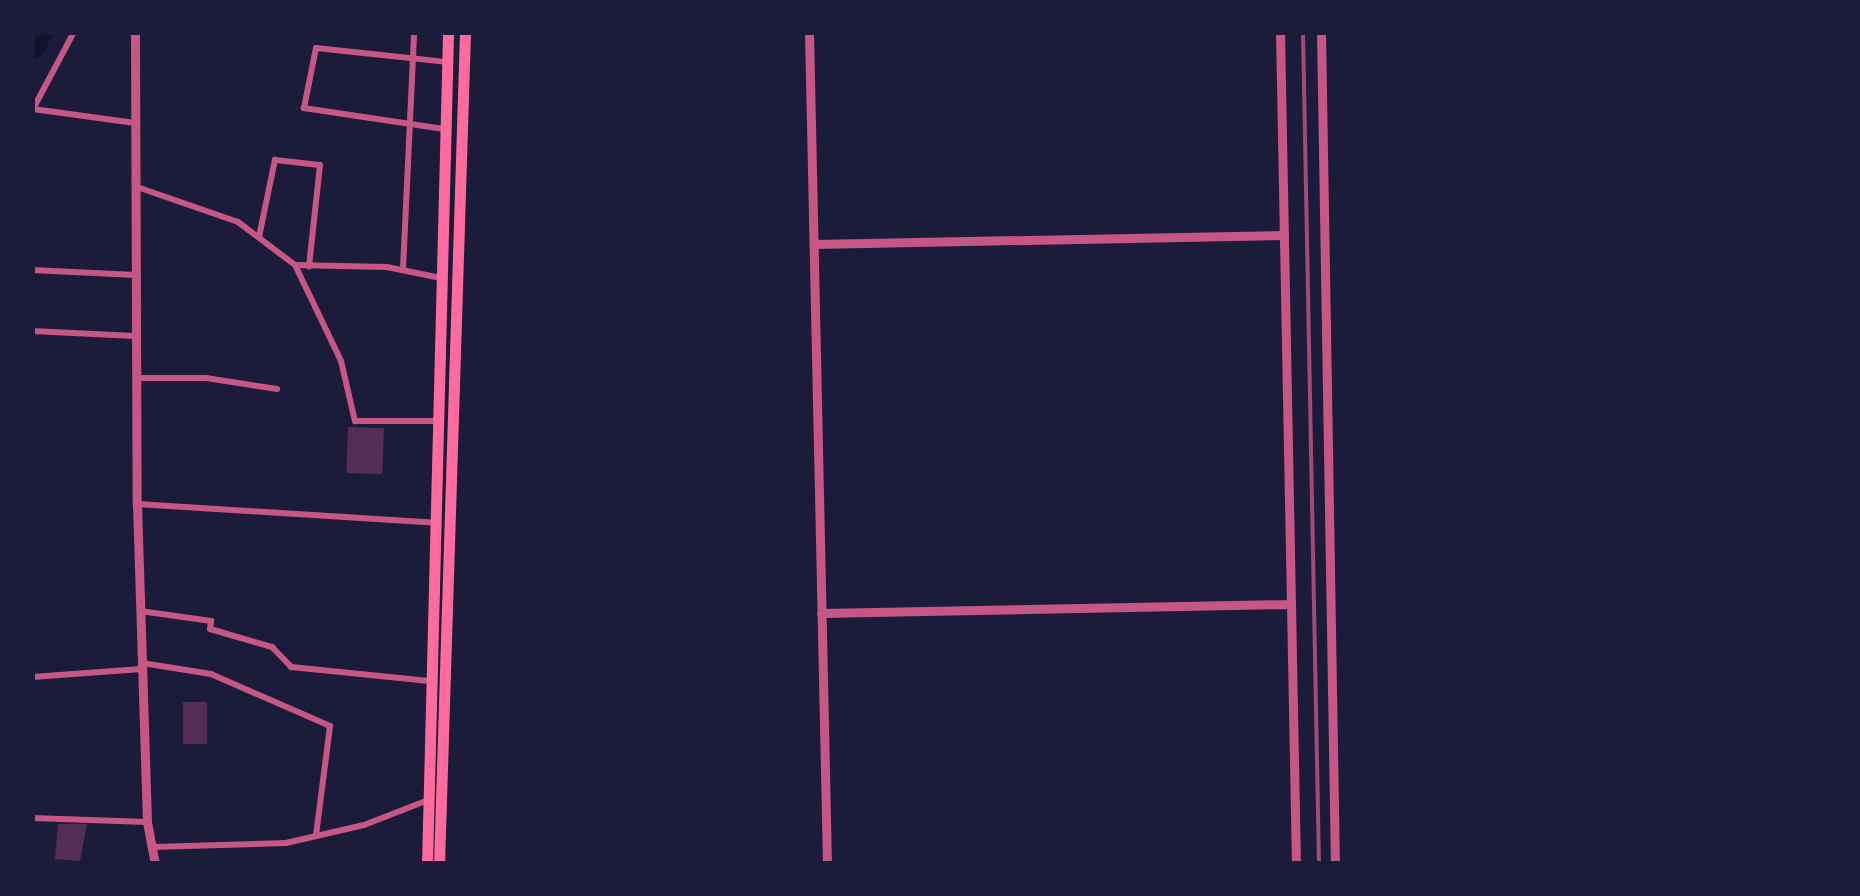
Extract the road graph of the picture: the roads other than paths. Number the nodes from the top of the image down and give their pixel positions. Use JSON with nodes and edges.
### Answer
{"nodes":[{"id":1,"x":74,"y":32,"type":"edge"},
{"id":2,"x":136,"y":32,"type":"edge"},
{"id":3,"x":414,"y":32,"type":"edge"},
{"id":4,"x":448,"y":32,"type":"edge"},
{"id":5,"x":465,"y":32,"type":"edge"},
{"id":6,"x":809,"y":32,"type":"edge"},
{"id":7,"x":1280,"y":32,"type":"edge"},
{"id":8,"x":1321,"y":32,"type":"edge"},
{"id":9,"x":412,"y":59,"type":"junction"},
{"id":10,"x":448,"y":62,"type":"junction"},
{"id":11,"x":33,"y":109,"type":"edge"},
{"id":12,"x":136,"y":123,"type":"junction"},
{"id":13,"x":409,"y":126,"type":"junction"},
{"id":14,"x":444,"y":129,"type":"junction"},
{"id":15,"x":137,"y":187,"type":"junction"},
{"id":16,"x":1284,"y":235,"type":"junction"},
{"id":17,"x":260,"y":237,"type":"junction"},
{"id":18,"x":814,"y":244,"type":"junction"},
{"id":19,"x":295,"y":266,"type":"junction"},
{"id":20,"x":309,"y":266,"type":"junction"},
{"id":21,"x":402,"y":269,"type":"junction"},
{"id":22,"x":32,"y":270,"type":"edge"},
{"id":23,"x":136,"y":274,"type":"junction"},
{"id":24,"x":441,"y":278,"type":"junction"},
{"id":25,"x":32,"y":331,"type":"edge"},
{"id":26,"x":135,"y":336,"type":"junction"},
{"id":27,"x":137,"y":378,"type":"junction"},
{"id":28,"x":277,"y":390,"type":"dead end"},
{"id":29,"x":437,"y":421,"type":"junction"},
{"id":30,"x":137,"y":504,"type":"junction"},
{"id":31,"x":434,"y":522,"type":"junction"},
{"id":32,"x":1291,"y":604,"type":"junction"},
{"id":33,"x":140,"y":611,"type":"junction"},
{"id":34,"x":822,"y":613,"type":"junction"},
{"id":35,"x":142,"y":666,"type":"junction"},
{"id":36,"x":32,"y":677,"type":"edge"},
{"id":37,"x":429,"y":681,"type":"junction"},
{"id":38,"x":429,"y":799,"type":"junction"},
{"id":39,"x":32,"y":818,"type":"edge"},
{"id":40,"x":147,"y":822,"type":"junction"},
{"id":41,"x":316,"y":836,"type":"junction"},
{"id":42,"x":152,"y":848,"type":"junction"},
{"id":43,"x":155,"y":864,"type":"edge"},
{"id":44,"x":427,"y":864,"type":"edge"},
{"id":45,"x":439,"y":864,"type":"edge"},
{"id":46,"x":827,"y":864,"type":"edge"},
{"id":47,"x":1296,"y":864,"type":"edge"},
{"id":48,"x":1336,"y":864,"type":"edge"}],
"edges":[{"from":1,"to":11,"type":"street"},
{"from":2,"to":12,"type":"street"},
{"from":3,"to":9,"type":"street"},
{"from":4,"to":10,"type":"highway"},
{"from":5,"to":45,"type":"highway"},
{"from":6,"to":18,"type":"street"},
{"from":7,"to":16,"type":"street"},
{"from":8,"to":48,"type":"street"},
{"from":9,"to":10,"type":"street"},
{"from":9,"to":13,"type":"street"},
{"from":9,"to":13,"type":"street"},
{"from":10,"to":14,"type":"highway"},
{"from":11,"to":12,"type":"street"},
{"from":12,"to":15,"type":"street"},
{"from":13,"to":14,"type":"street"},
{"from":13,"to":21,"type":"street"},
{"from":14,"to":24,"type":"highway"},
{"from":15,"to":17,"type":"street"},
{"from":15,"to":23,"type":"street"},
{"from":16,"to":18,"type":"street"},
{"from":16,"to":32,"type":"street"},
{"from":17,"to":19,"type":"street"},
{"from":17,"to":20,"type":"street"},
{"from":18,"to":34,"type":"street"},
{"from":19,"to":20,"type":"street"},
{"from":19,"to":29,"type":"street"},
{"from":20,"to":21,"type":"street"},
{"from":21,"to":24,"type":"street"},
{"from":22,"to":23,"type":"street"},
{"from":23,"to":26,"type":"street"},
{"from":24,"to":29,"type":"highway"},
{"from":25,"to":26,"type":"street"},
{"from":26,"to":27,"type":"street"},
{"from":27,"to":28,"type":"street"},
{"from":27,"to":30,"type":"street"},
{"from":29,"to":31,"type":"highway"},
{"from":30,"to":31,"type":"street"},
{"from":30,"to":33,"type":"street"},
{"from":31,"to":37,"type":"highway"},
{"from":32,"to":34,"type":"street"},
{"from":32,"to":47,"type":"street"},
{"from":33,"to":35,"type":"street"},
{"from":33,"to":37,"type":"street"},
{"from":34,"to":46,"type":"street"},
{"from":35,"to":36,"type":"street"},
{"from":35,"to":40,"type":"street"},
{"from":35,"to":41,"type":"street"},
{"from":37,"to":38,"type":"highway"},
{"from":38,"to":41,"type":"street"},
{"from":38,"to":44,"type":"highway"},
{"from":39,"to":40,"type":"street"},
{"from":40,"to":42,"type":"street"},
{"from":41,"to":42,"type":"street"},
{"from":42,"to":43,"type":"street"}]}
